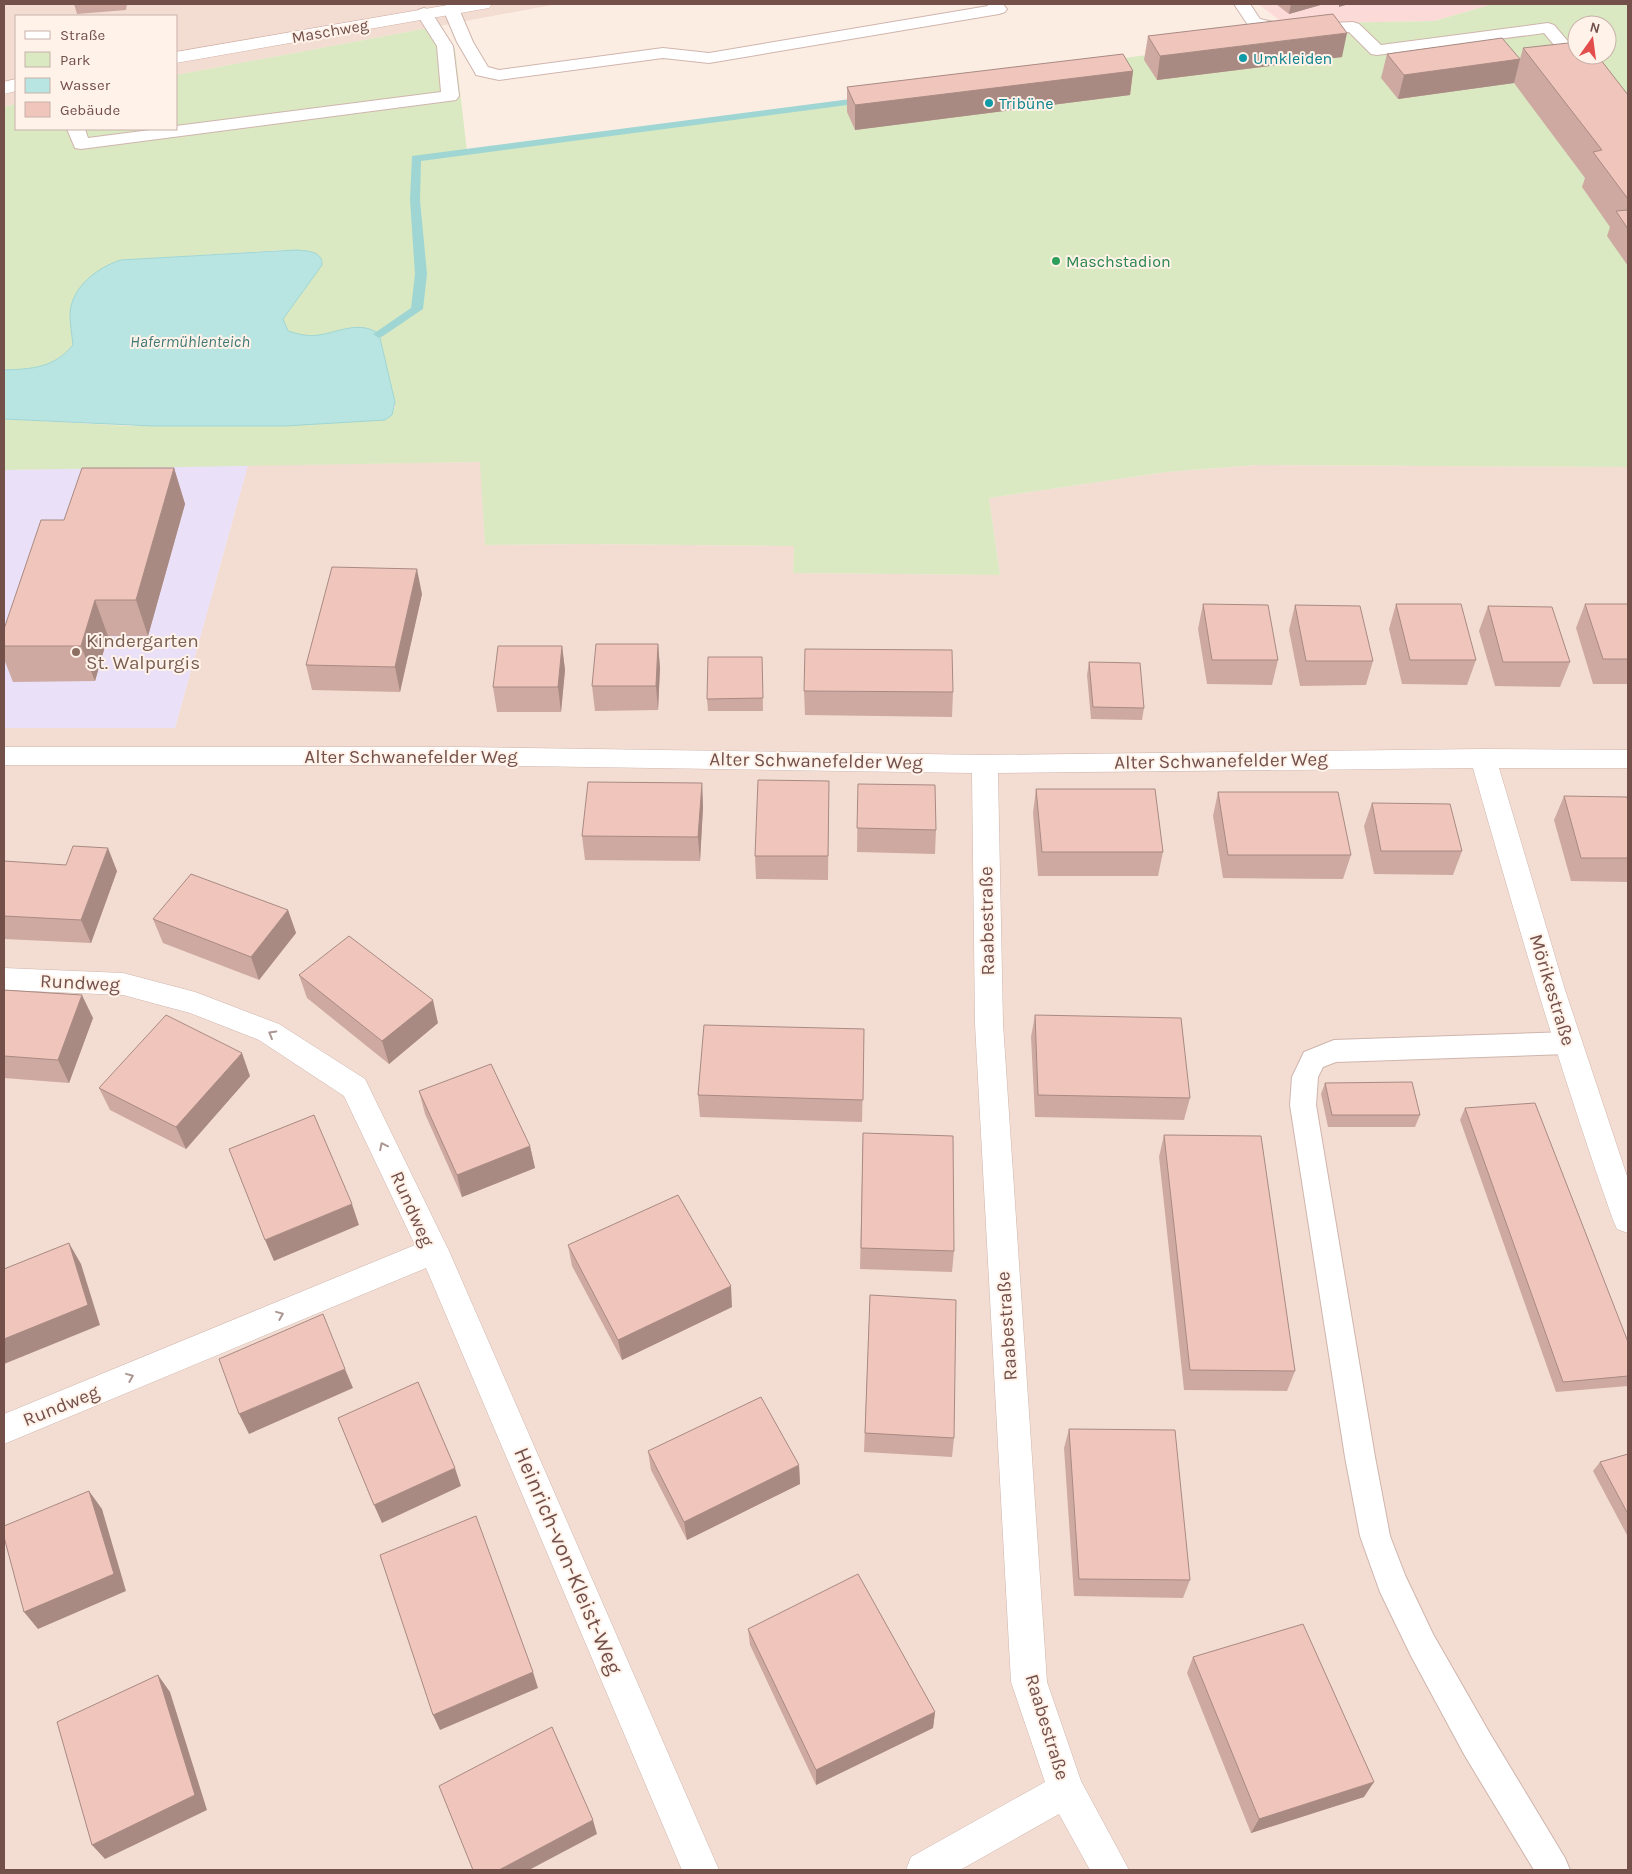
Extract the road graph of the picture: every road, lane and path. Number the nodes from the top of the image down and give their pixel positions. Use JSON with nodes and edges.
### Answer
{"nodes":[{"id":1,"x":483,"y":4,"type":"edge"},
{"id":2,"x":995,"y":4,"type":"edge"},
{"id":3,"x":1242,"y":4,"type":"edge"},
{"id":4,"x":451,"y":9,"type":"junction"},
{"id":5,"x":424,"y":14,"type":"junction"},
{"id":6,"x":178,"y":58,"type":"edge"},
{"id":7,"x":1628,"y":122,"type":"edge"},
{"id":8,"x":76,"y":130,"type":"edge"},
{"id":9,"x":4,"y":756,"type":"edge"},
{"id":10,"x":1483,"y":758,"type":"junction"},
{"id":11,"x":1628,"y":759,"type":"edge"},
{"id":12,"x":984,"y":764,"type":"junction"},
{"id":13,"x":4,"y":978,"type":"edge"},
{"id":14,"x":1567,"y":1043,"type":"junction"},
{"id":15,"x":1628,"y":1220,"type":"edge"},
{"id":16,"x":434,"y":1251,"type":"junction"},
{"id":17,"x":4,"y":1429,"type":"edge"},
{"id":18,"x":1066,"y":1790,"type":"junction"},
{"id":19,"x":701,"y":1870,"type":"edge"},
{"id":20,"x":924,"y":1870,"type":"edge"},
{"id":21,"x":1110,"y":1870,"type":"edge"},
{"id":22,"x":1553,"y":1870,"type":"edge"}],
"edges":[{"from":1,"to":4,"type":"street","name":"Maschweg"},
{"from":2,"to":4,"type":"lane"},
{"from":3,"to":7,"type":"lane"},
{"from":4,"to":5,"type":"street","name":"Maschweg"},
{"from":5,"to":6,"type":"street","name":"Maschweg"},
{"from":5,"to":8,"type":"lane"},
{"from":9,"to":12,"type":"street","name":"Alter Schwanefelder Weg"},
{"from":10,"to":11,"type":"street","name":"Alter Schwanefelder Weg"},
{"from":10,"to":12,"type":"street","name":"Alter Schwanefelder Weg"},
{"from":10,"to":14,"type":"street","name":"Mörikestraße"},
{"from":12,"to":18,"type":"street","name":"Raabestraße"},
{"from":16,"to":13,"type":"street","name":"Rundweg","one_way":true},
{"from":14,"to":15,"type":"street","name":"Mörikestraße"},
{"from":14,"to":22,"type":"lane"},
{"from":17,"to":16,"type":"street","name":"Rundweg","one_way":true},
{"from":16,"to":19,"type":"street","name":"Heinrich-von-Kleist-Weg"},
{"from":18,"to":20,"type":"street"},
{"from":18,"to":21,"type":"street","name":"Raabestraße"}]}
